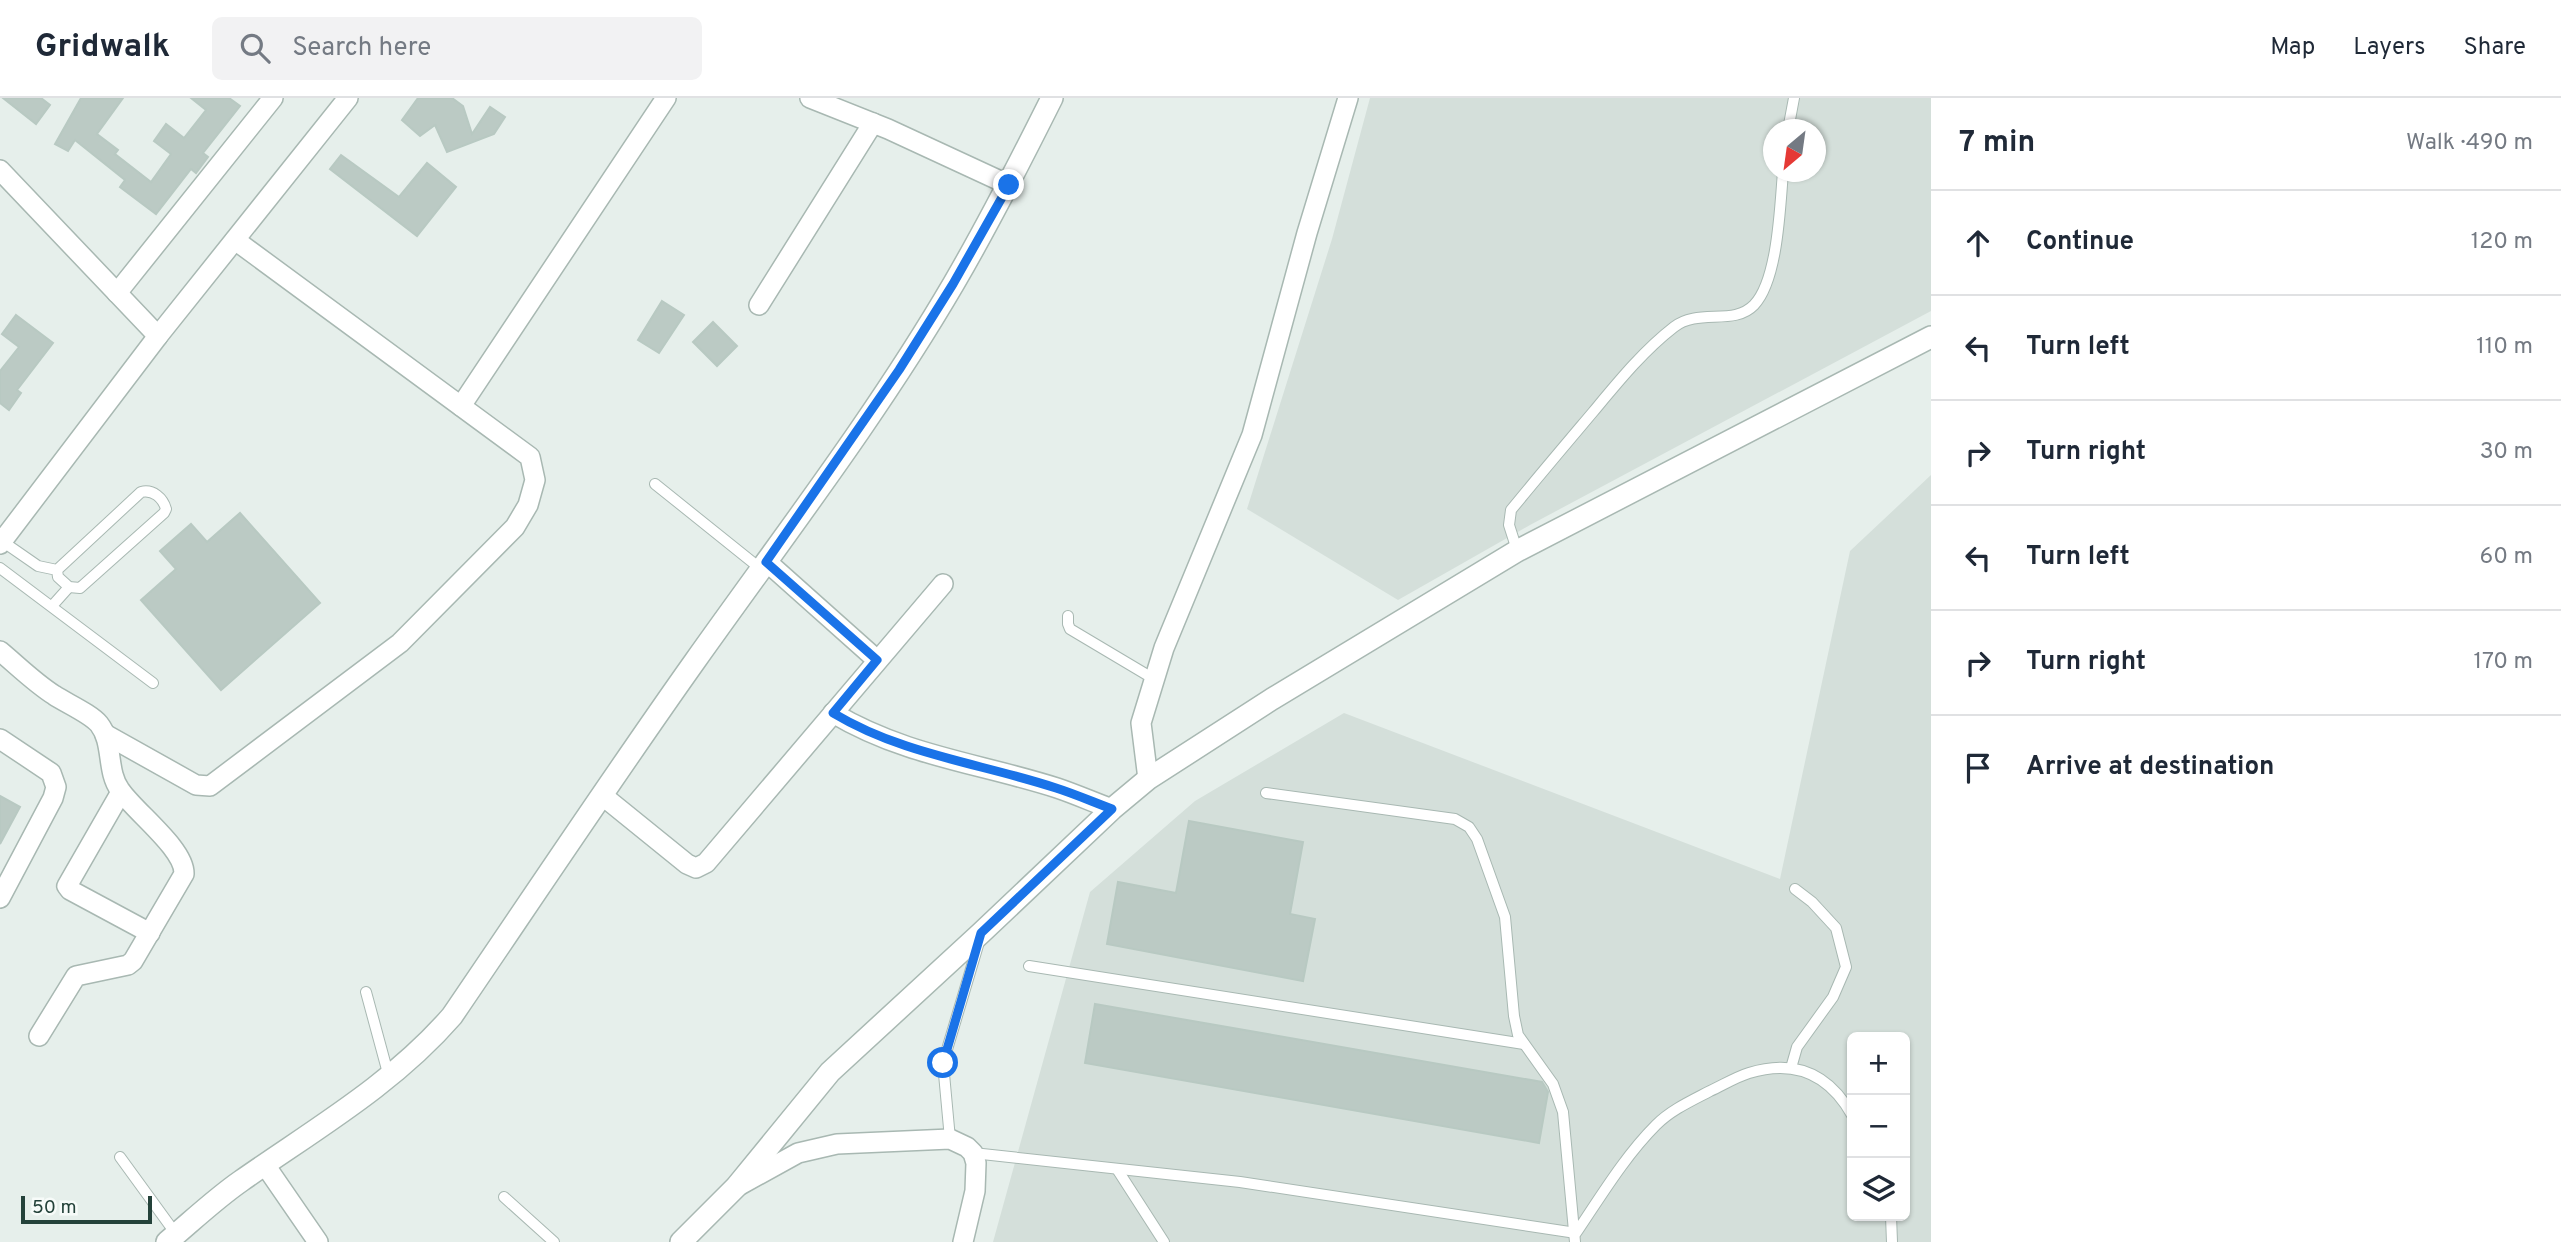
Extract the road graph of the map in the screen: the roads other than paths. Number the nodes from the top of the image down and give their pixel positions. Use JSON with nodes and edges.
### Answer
{"nodes":[{"id":1,"x":273,"y":98,"type":"edge"},
{"id":2,"x":348,"y":98,"type":"edge"},
{"id":3,"x":666,"y":98,"type":"edge"},
{"id":4,"x":810,"y":98,"type":"edge"},
{"id":5,"x":1052,"y":98,"type":"edge"},
{"id":6,"x":1348,"y":98,"type":"edge"},
{"id":7,"x":1794,"y":98,"type":"edge"},
{"id":8,"x":1790,"y":119,"type":"edge"},
{"id":9,"x":873,"y":123,"type":"junction"},
{"id":10,"x":0,"y":170,"type":"edge"},
{"id":11,"x":1782,"y":182,"type":"edge"},
{"id":12,"x":1009,"y":185,"type":"junction"},
{"id":13,"x":235,"y":240,"type":"junction"},
{"id":14,"x":117,"y":293,"type":"junction"},
{"id":15,"x":759,"y":305,"type":"dead end"},
{"id":16,"x":158,"y":336,"type":"junction"},
{"id":17,"x":1931,"y":337,"type":"edge"},
{"id":18,"x":461,"y":407,"type":"junction"},
{"id":19,"x":655,"y":484,"type":"dead end"},
{"id":20,"x":1,"y":542,"type":"edge"},
{"id":21,"x":1517,"y":551,"type":"junction"},
{"id":22,"x":764,"y":565,"type":"junction"},
{"id":23,"x":0,"y":568,"type":"edge"},
{"id":24,"x":57,"y":570,"type":"junction"},
{"id":25,"x":943,"y":584,"type":"dead end"},
{"id":26,"x":69,"y":587,"type":"junction"},
{"id":27,"x":52,"y":606,"type":"junction"},
{"id":28,"x":1068,"y":616,"type":"dead end"},
{"id":29,"x":0,"y":651,"type":"edge"},
{"id":30,"x":877,"y":660,"type":"junction"},
{"id":31,"x":1154,"y":679,"type":"junction"},
{"id":32,"x":153,"y":683,"type":"dead end"},
{"id":33,"x":833,"y":713,"type":"junction"},
{"id":34,"x":104,"y":734,"type":"junction"},
{"id":35,"x":0,"y":739,"type":"edge"},
{"id":36,"x":1148,"y":779,"type":"junction"},
{"id":37,"x":121,"y":792,"type":"junction"},
{"id":38,"x":1266,"y":793,"type":"dead end"},
{"id":39,"x":603,"y":796,"type":"junction"},
{"id":40,"x":1112,"y":809,"type":"junction"},
{"id":41,"x":1795,"y":889,"type":"dead end"},
{"id":42,"x":0,"y":898,"type":"edge"},
{"id":43,"x":150,"y":933,"type":"junction"},
{"id":44,"x":981,"y":933,"type":"junction"},
{"id":45,"x":1029,"y":966,"type":"dead end"},
{"id":46,"x":366,"y":992,"type":"dead end"},
{"id":47,"x":39,"y":1036,"type":"dead end"},
{"id":48,"x":1524,"y":1044,"type":"junction"},
{"id":49,"x":1791,"y":1068,"type":"junction"},
{"id":50,"x":390,"y":1078,"type":"junction"},
{"id":51,"x":1847,"y":1106,"type":"edge"},
{"id":52,"x":950,"y":1139,"type":"junction"},
{"id":53,"x":973,"y":1153,"type":"junction"},
{"id":54,"x":120,"y":1157,"type":"dead end"},
{"id":55,"x":265,"y":1165,"type":"junction"},
{"id":56,"x":1117,"y":1168,"type":"junction"},
{"id":57,"x":736,"y":1187,"type":"junction"},
{"id":58,"x":504,"y":1197,"type":"dead end"},
{"id":59,"x":1891,"y":1221,"type":"edge"},
{"id":60,"x":1576,"y":1237,"type":"edge"},
{"id":61,"x":172,"y":1238,"type":"edge"},
{"id":62,"x":318,"y":1242,"type":"edge"},
{"id":63,"x":554,"y":1242,"type":"edge"},
{"id":64,"x":681,"y":1242,"type":"edge"},
{"id":65,"x":963,"y":1242,"type":"edge"},
{"id":66,"x":1164,"y":1242,"type":"edge"},
{"id":67,"x":1892,"y":1242,"type":"edge"}],
"edges":[{"from":1,"to":14,"type":"street"},
{"from":2,"to":13,"type":"street"},
{"from":3,"to":18,"type":"street"},
{"from":4,"to":9,"type":"street"},
{"from":5,"to":12,"type":"street"},
{"from":6,"to":31,"type":"street"},
{"from":7,"to":8,"type":"lane"},
{"from":9,"to":12,"type":"street"},
{"from":9,"to":15,"type":"street"},
{"from":10,"to":14,"type":"street"},
{"from":11,"to":21,"type":"lane"},
{"from":12,"to":22,"type":"street"},
{"from":13,"to":16,"type":"street"},
{"from":13,"to":18,"type":"street"},
{"from":14,"to":16,"type":"street"},
{"from":16,"to":20,"type":"street"},
{"from":17,"to":21,"type":"street"},
{"from":18,"to":34,"type":"street"},
{"from":19,"to":22,"type":"lane"},
{"from":20,"to":24,"type":"lane"},
{"from":21,"to":36,"type":"street"},
{"from":22,"to":30,"type":"street"},
{"from":22,"to":39,"type":"street"},
{"from":23,"to":27,"type":"lane"},
{"from":24,"to":26,"type":"lane"},
{"from":24,"to":26,"type":"lane"},
{"from":25,"to":30,"type":"street"},
{"from":26,"to":27,"type":"lane"},
{"from":27,"to":32,"type":"lane"},
{"from":28,"to":31,"type":"lane"},
{"from":29,"to":34,"type":"street"},
{"from":30,"to":33,"type":"street"},
{"from":31,"to":36,"type":"street"},
{"from":33,"to":39,"type":"street"},
{"from":33,"to":40,"type":"street"},
{"from":34,"to":37,"type":"street"},
{"from":35,"to":42,"type":"street"},
{"from":36,"to":40,"type":"street"},
{"from":37,"to":43,"type":"street"},
{"from":37,"to":43,"type":"street"},
{"from":38,"to":48,"type":"lane"},
{"from":39,"to":50,"type":"street"},
{"from":40,"to":44,"type":"street"},
{"from":41,"to":49,"type":"lane"},
{"from":43,"to":47,"type":"street"},
{"from":44,"to":52,"type":"lane"},
{"from":44,"to":57,"type":"street"},
{"from":45,"to":48,"type":"lane"},
{"from":46,"to":50,"type":"lane"},
{"from":48,"to":60,"type":"lane"},
{"from":49,"to":51,"type":"lane"},
{"from":49,"to":60,"type":"lane"},
{"from":50,"to":55,"type":"street"},
{"from":52,"to":53,"type":"street"},
{"from":52,"to":57,"type":"street"},
{"from":53,"to":56,"type":"lane"},
{"from":53,"to":65,"type":"street"},
{"from":54,"to":61,"type":"lane"},
{"from":55,"to":61,"type":"street"},
{"from":55,"to":62,"type":"street"},
{"from":56,"to":60,"type":"lane"},
{"from":56,"to":66,"type":"lane"},
{"from":57,"to":64,"type":"street"},
{"from":58,"to":63,"type":"lane"},
{"from":59,"to":67,"type":"lane"}]}
